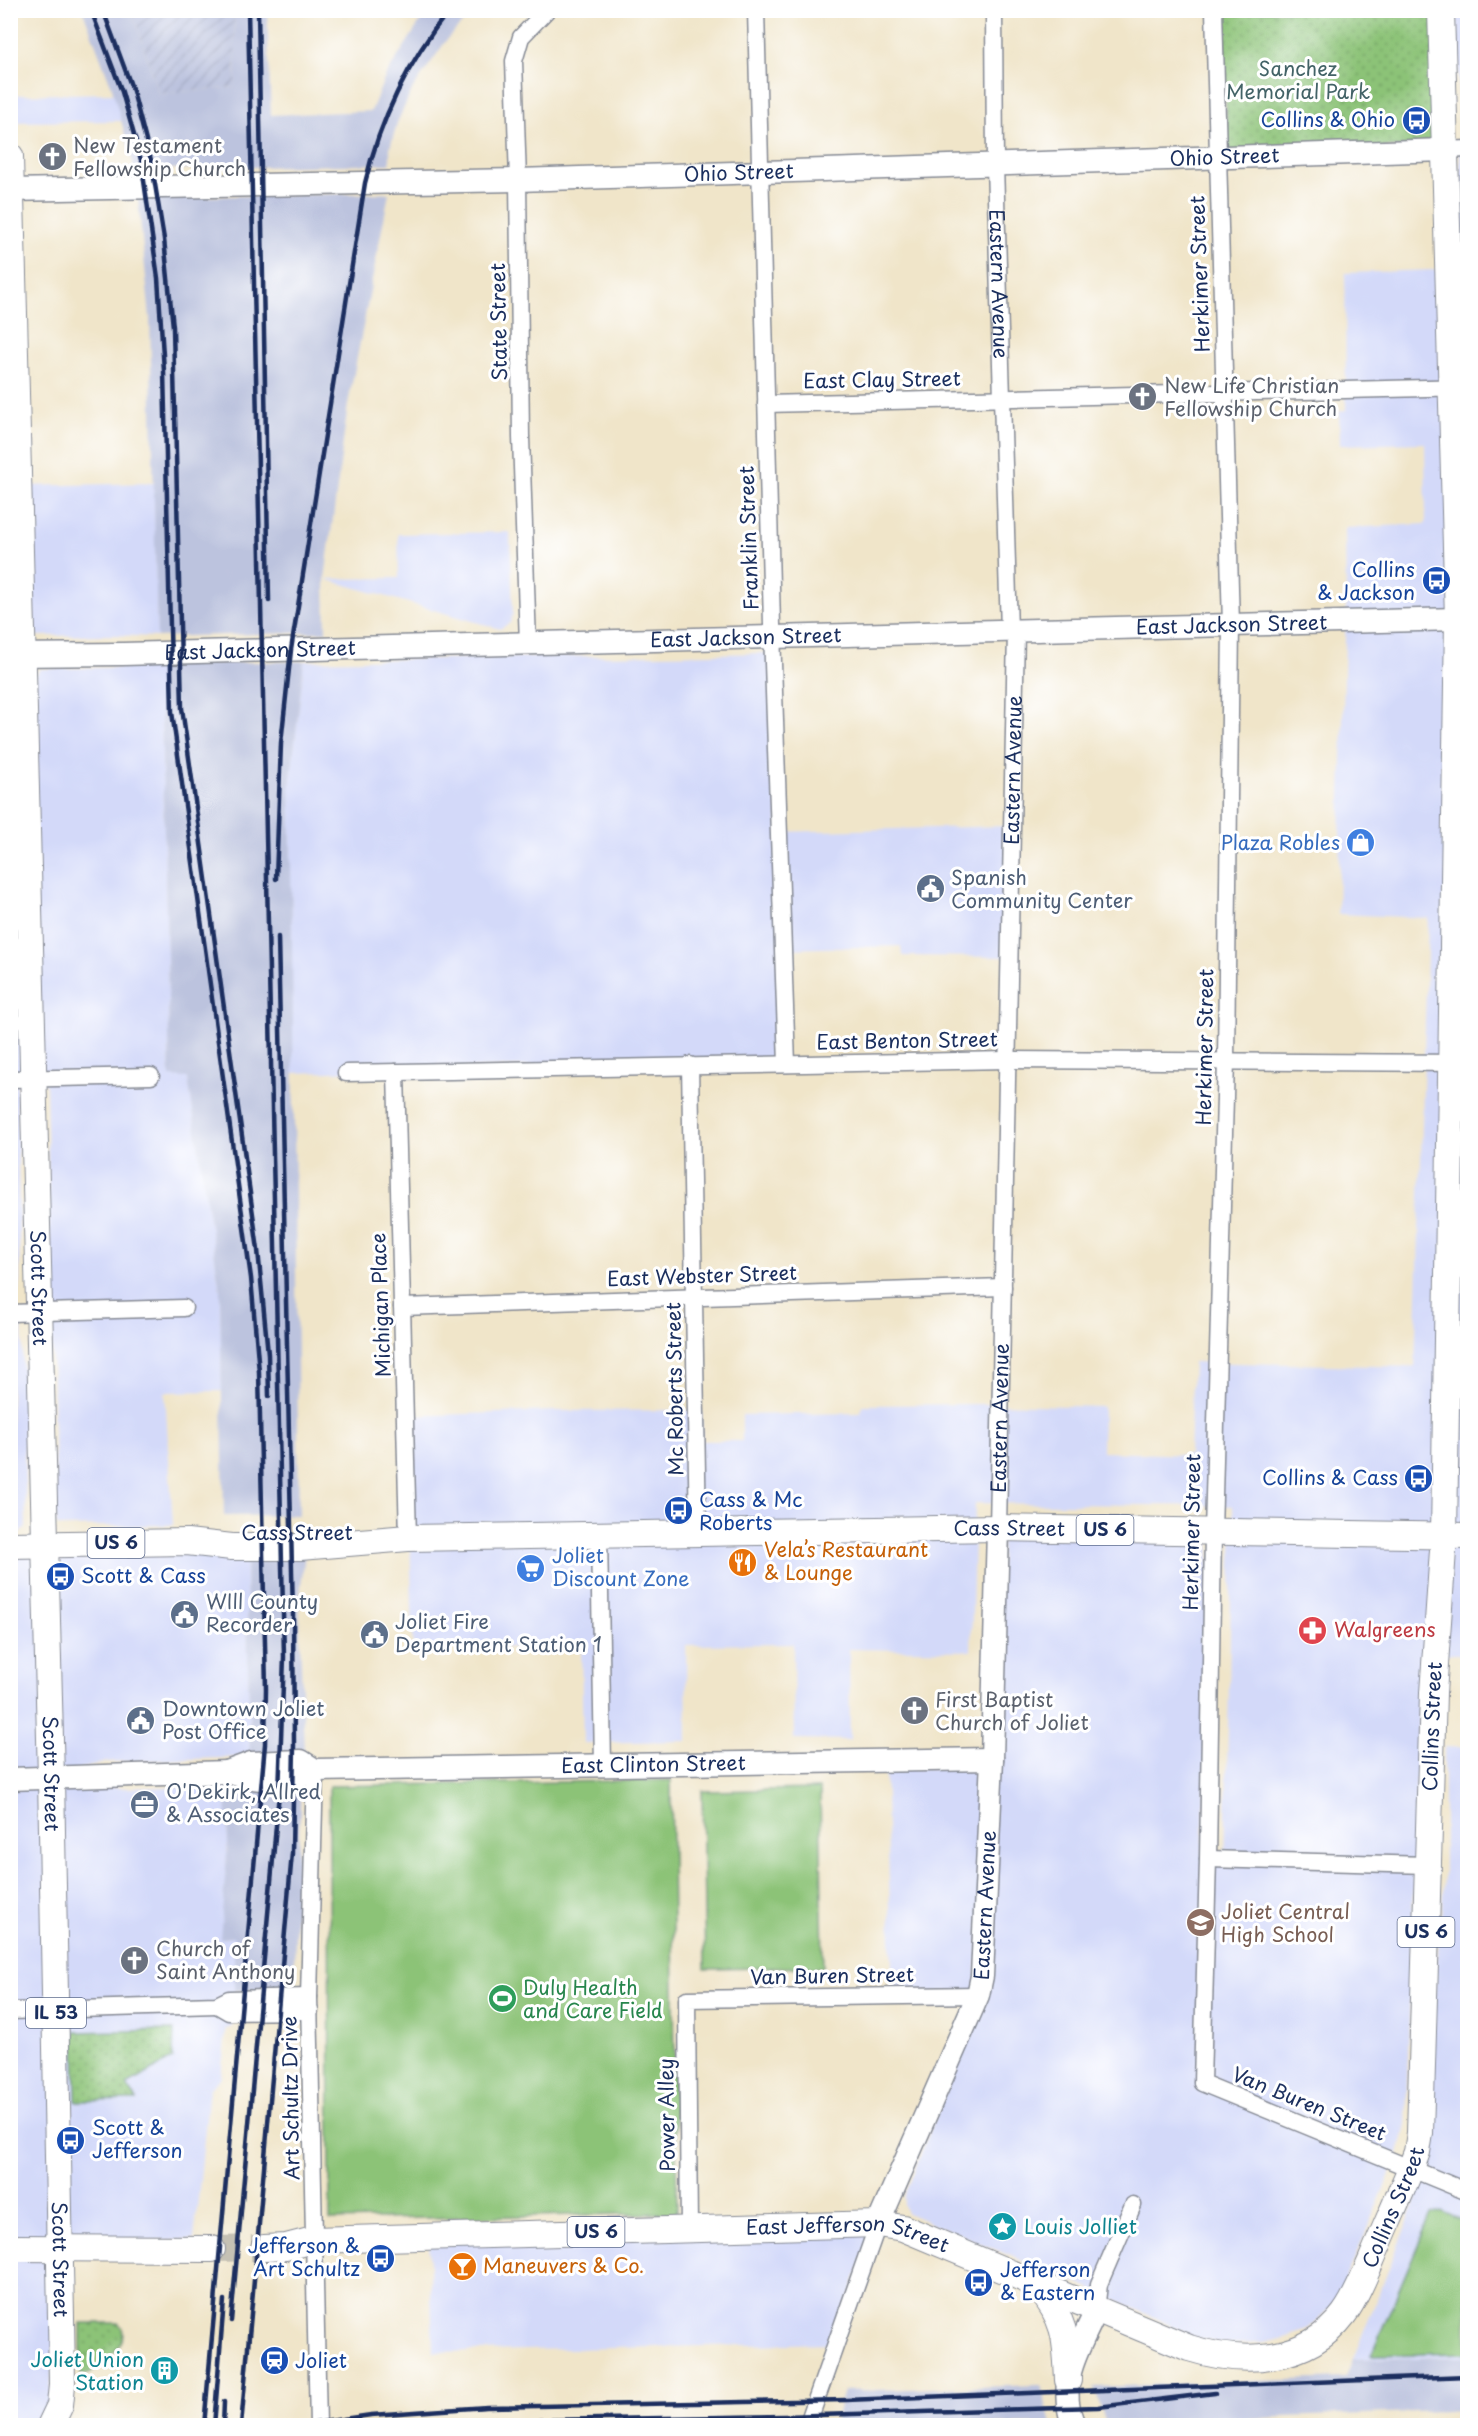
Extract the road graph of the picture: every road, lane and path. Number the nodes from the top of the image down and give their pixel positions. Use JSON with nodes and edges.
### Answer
{"nodes":[{"id":1,"x":547,"y":10,"type":"edge"},
{"id":2,"x":756,"y":10,"type":"edge"},
{"id":3,"x":993,"y":10,"type":"edge"},
{"id":4,"x":1214,"y":10,"type":"edge"},
{"id":5,"x":1441,"y":10,"type":"edge"},
{"id":6,"x":1456,"y":149,"type":"edge"},
{"id":7,"x":10,"y":156,"type":"edge"},
{"id":8,"x":1217,"y":158,"type":"junction"},
{"id":9,"x":995,"y":165,"type":"junction"},
{"id":10,"x":760,"y":171,"type":"junction"},
{"id":11,"x":518,"y":180,"type":"junction"},
{"id":12,"x":11,"y":190,"type":"edge"},
{"id":13,"x":1460,"y":387,"type":"edge"},
{"id":14,"x":1224,"y":393,"type":"junction"},
{"id":15,"x":1002,"y":398,"type":"junction"},
{"id":16,"x":766,"y":404,"type":"junction"},
{"id":17,"x":14,"y":422,"type":"edge"},
{"id":18,"x":1463,"y":619,"type":"edge"},
{"id":19,"x":1231,"y":625,"type":"junction"},
{"id":20,"x":1013,"y":631,"type":"junction"},
{"id":21,"x":772,"y":637,"type":"junction"},
{"id":22,"x":528,"y":644,"type":"junction"},
{"id":23,"x":17,"y":655,"type":"edge"},
{"id":24,"x":1461,"y":854,"type":"edge"},
{"id":25,"x":1007,"y":1060,"type":"junction"},
{"id":26,"x":1226,"y":1061,"type":"junction"},
{"id":27,"x":1459,"y":1063,"type":"edge"},
{"id":28,"x":788,"y":1064,"type":"junction"},
{"id":29,"x":690,"y":1065,"type":"junction"},
{"id":30,"x":396,"y":1072,"type":"junction"},
{"id":31,"x":346,"y":1073,"type":"dead end"},
{"id":32,"x":151,"y":1076,"type":"dead end"},
{"id":33,"x":22,"y":1078,"type":"edge"},
{"id":34,"x":1003,"y":1287,"type":"junction"},
{"id":35,"x":695,"y":1297,"type":"junction"},
{"id":36,"x":402,"y":1306,"type":"junction"},
{"id":37,"x":184,"y":1308,"type":"dead end"},
{"id":38,"x":40,"y":1312,"type":"junction"},
{"id":39,"x":10,"y":1313,"type":"edge"},
{"id":40,"x":998,"y":1528,"type":"junction"},
{"id":41,"x":1213,"y":1532,"type":"junction"},
{"id":42,"x":698,"y":1533,"type":"junction"},
{"id":43,"x":599,"y":1535,"type":"junction"},
{"id":44,"x":1456,"y":1536,"type":"edge"},
{"id":45,"x":408,"y":1538,"type":"junction"},
{"id":46,"x":45,"y":1544,"type":"junction"},
{"id":47,"x":10,"y":1545,"type":"edge"},
{"id":48,"x":993,"y":1759,"type":"junction"},
{"id":49,"x":603,"y":1765,"type":"junction"},
{"id":50,"x":315,"y":1770,"type":"junction"},
{"id":51,"x":51,"y":1778,"type":"junction"},
{"id":52,"x":10,"y":1779,"type":"edge"},
{"id":53,"x":1208,"y":1859,"type":"junction"},
{"id":54,"x":1427,"y":1865,"type":"junction"},
{"id":55,"x":978,"y":1995,"type":"junction"},
{"id":56,"x":687,"y":2000,"type":"joint"},
{"id":57,"x":310,"y":2004,"type":"junction"},
{"id":58,"x":56,"y":2010,"type":"junction"},
{"id":59,"x":10,"y":2011,"type":"edge"},
{"id":60,"x":1202,"y":2084,"type":"joint"},
{"id":61,"x":1411,"y":2168,"type":"junction"},
{"id":62,"x":1467,"y":2192,"type":"edge"},
{"id":63,"x":1133,"y":2205,"type":"dead end"},
{"id":64,"x":878,"y":2224,"type":"junction"},
{"id":65,"x":689,"y":2229,"type":"junction"},
{"id":66,"x":264,"y":2240,"type":"tunnel mouth"},
{"id":67,"x":313,"y":2240,"type":"junction"},
{"id":68,"x":213,"y":2241,"type":"tunnel mouth"},
{"id":69,"x":60,"y":2247,"type":"junction"},
{"id":70,"x":10,"y":2248,"type":"edge"},
{"id":71,"x":1036,"y":2285,"type":"junction"},
{"id":72,"x":1096,"y":2311,"type":"junction"},
{"id":73,"x":1345,"y":2313,"type":"joint"},
{"id":74,"x":1068,"y":2380,"type":"junction"},
{"id":75,"x":52,"y":2422,"type":"edge"},
{"id":76,"x":318,"y":2426,"type":"edge"},
{"id":77,"x":807,"y":2426,"type":"edge"},
{"id":78,"x":1074,"y":2426,"type":"edge"}],
"edges":[{"from":1,"to":11,"type":"street","name":"State Street"},
{"from":2,"to":10,"type":"street","name":"Franklin Street"},
{"from":3,"to":9,"type":"street","name":"Eastern Avenue"},
{"from":4,"to":8,"type":"street","name":"Herkimer Street"},
{"from":5,"to":6,"type":"main road","name":"Collins Street"},
{"from":6,"to":8,"type":"street","name":"Ohio Street"},
{"from":6,"to":13,"type":"main road","name":"Collins Street"},
{"from":7,"to":12,"type":"main road","name":"Scott Street"},
{"from":8,"to":9,"type":"street","name":"Ohio Street"},
{"from":8,"to":14,"type":"street","name":"Herkimer Street"},
{"from":9,"to":10,"type":"street","name":"Ohio Street"},
{"from":9,"to":15,"type":"street","name":"Eastern Avenue"},
{"from":10,"to":11,"type":"street","name":"Ohio Street"},
{"from":10,"to":16,"type":"street","name":"Franklin Street"},
{"from":11,"to":12,"type":"street","name":"Ohio Street"},
{"from":11,"to":22,"type":"street","name":"State Street"},
{"from":12,"to":17,"type":"main road","name":"Scott Street"},
{"from":13,"to":14,"type":"street","name":"East Clay Street"},
{"from":13,"to":18,"type":"main road","name":"Collins Street"},
{"from":14,"to":15,"type":"street","name":"East Clay Street"},
{"from":14,"to":19,"type":"street","name":"Herkimer Street"},
{"from":15,"to":16,"type":"street","name":"East Clay Street"},
{"from":15,"to":20,"type":"street","name":"Eastern Avenue"},
{"from":16,"to":21,"type":"street","name":"Franklin Street"},
{"from":17,"to":23,"type":"main road","name":"Scott Street"},
{"from":18,"to":19,"type":"street","name":"East Jackson Street"},
{"from":18,"to":24,"type":"main road","name":"Collins Street","number":"US 6"},
{"from":19,"to":20,"type":"street","name":"East Jackson Street"},
{"from":19,"to":26,"type":"street","name":"Herkimer Street"},
{"from":20,"to":21,"type":"street","name":"East Jackson Street"},
{"from":20,"to":25,"type":"street","name":"Eastern Avenue"},
{"from":21,"to":22,"type":"street","name":"East Jackson Street"},
{"from":21,"to":28,"type":"street","name":"Franklin Street"},
{"from":22,"to":23,"type":"street","name":"East Jackson Street"},
{"from":23,"to":33,"type":"main road","name":"Scott Street","number":"IL 53"},
{"from":24,"to":27,"type":"main road","name":"Collins Street","number":"US 6"},
{"from":25,"to":26,"type":"street","name":"East Benton Street"},
{"from":25,"to":28,"type":"street","name":"East Benton Street"},
{"from":25,"to":34,"type":"street","name":"Eastern Avenue"},
{"from":26,"to":27,"type":"street","name":"East Benton Street"},
{"from":26,"to":41,"type":"street","name":"Herkimer Street"},
{"from":27,"to":44,"type":"main road","name":"Collins Street","number":"US 6"},
{"from":28,"to":29,"type":"street","name":"East Benton Street"},
{"from":29,"to":30,"type":"street","name":"East Benton Street"},
{"from":29,"to":35,"type":"street","name":"Mc Roberts Street"},
{"from":30,"to":31,"type":"street","name":"East Benton Street"},
{"from":30,"to":36,"type":"street","name":"Michigan Place"},
{"from":32,"to":33,"type":"street"},
{"from":33,"to":38,"type":"main road","name":"Scott Street","number":"IL 53"},
{"from":34,"to":35,"type":"street","name":"East Webster Street"},
{"from":34,"to":40,"type":"street","name":"Eastern Avenue"},
{"from":35,"to":36,"type":"street","name":"East Webster Street"},
{"from":35,"to":42,"type":"street","name":"Mc Roberts Street"},
{"from":36,"to":45,"type":"street","name":"Michigan Place"},
{"from":37,"to":38,"type":"street"},
{"from":38,"to":39,"type":"street"},
{"from":38,"to":46,"type":"main road","name":"Scott Street","number":"IL 53"},
{"from":40,"to":41,"type":"main road","name":"Cass Street","number":"US 6"},
{"from":40,"to":42,"type":"main road","name":"Cass Street","number":"US 6"},
{"from":40,"to":48,"type":"street","name":"Eastern Avenue"},
{"from":41,"to":44,"type":"main road","name":"Cass Street","number":"US 6"},
{"from":41,"to":53,"type":"street","name":"Herkimer Street"},
{"from":42,"to":43,"type":"main road","name":"Cass Street","number":"US 6"},
{"from":43,"to":45,"type":"main road","name":"Cass Street","number":"US 6"},
{"from":43,"to":49,"type":"street"},
{"from":44,"to":54,"type":"main road","name":"Collins Street","number":"US 6"},
{"from":45,"to":46,"type":"main road","name":"Cass Street","number":"US 6"},
{"from":46,"to":47,"type":"main road","name":"Cass Street","number":"US 6"},
{"from":46,"to":51,"type":"main road","name":"Scott Street","number":"IL 53"},
{"from":48,"to":49,"type":"street","name":"East Clinton Street"},
{"from":48,"to":55,"type":"street","name":"Eastern Avenue"},
{"from":49,"to":50,"type":"street","name":"East Clinton Street"},
{"from":50,"to":51,"type":"street","name":"East Clinton Street"},
{"from":50,"to":57,"type":"street","name":"Art Schultz Drive"},
{"from":51,"to":52,"type":"street","name":"East Clinton Street"},
{"from":51,"to":58,"type":"main road","name":"Scott Street","number":"IL 53"},
{"from":53,"to":54,"type":"street"},
{"from":53,"to":60,"type":"street","name":"Herkimer Street"},
{"from":54,"to":61,"type":"main road","name":"Collins Street","number":"US 6"},
{"from":55,"to":56,"type":"street","name":"Van Buren Street"},
{"from":55,"to":64,"type":"street","name":"Eastern Avenue"},
{"from":56,"to":65,"type":"street","name":"Power Alley"},
{"from":57,"to":58,"type":"street"},
{"from":57,"to":67,"type":"street","name":"Art Schultz Drive"},
{"from":58,"to":59,"type":"street"},
{"from":58,"to":69,"type":"main road","name":"Scott Street","number":"IL 53"},
{"from":60,"to":61,"type":"street","name":"Van Buren Street"},
{"from":61,"to":62,"type":"street","name":"Van Buren Street"},
{"from":61,"to":73,"type":"main road","name":"Collins Street","number":"US 6"},
{"from":63,"to":72,"type":"street"},
{"from":64,"to":65,"type":"main road","name":"East Jefferson Street","number":"US 6"},
{"from":64,"to":71,"type":"main road","name":"East Jefferson Street","number":"US 6"},
{"from":64,"to":77,"type":"street","name":"Eastern Avenue"},
{"from":65,"to":67,"type":"main road","name":"East Jefferson Street","number":"US 6"},
{"from":66,"to":67,"type":"main road","name":"East Jefferson Street","number":"US 6"},
{"from":67,"to":76,"type":"street","name":"Art Schultz Drive"},
{"from":68,"to":69,"type":"main road"},
{"from":69,"to":70,"type":"main road"},
{"from":69,"to":75,"type":"main road","name":"Scott Street"},
{"from":71,"to":72,"type":"main road","name":"East Jefferson Street","number":"US 6"},
{"from":71,"to":74,"type":"main road"},
{"from":72,"to":73,"type":"main road","name":"East Jefferson Street","number":"US 6"},
{"from":72,"to":74,"type":"street"},
{"from":74,"to":78,"type":"street"}]}
